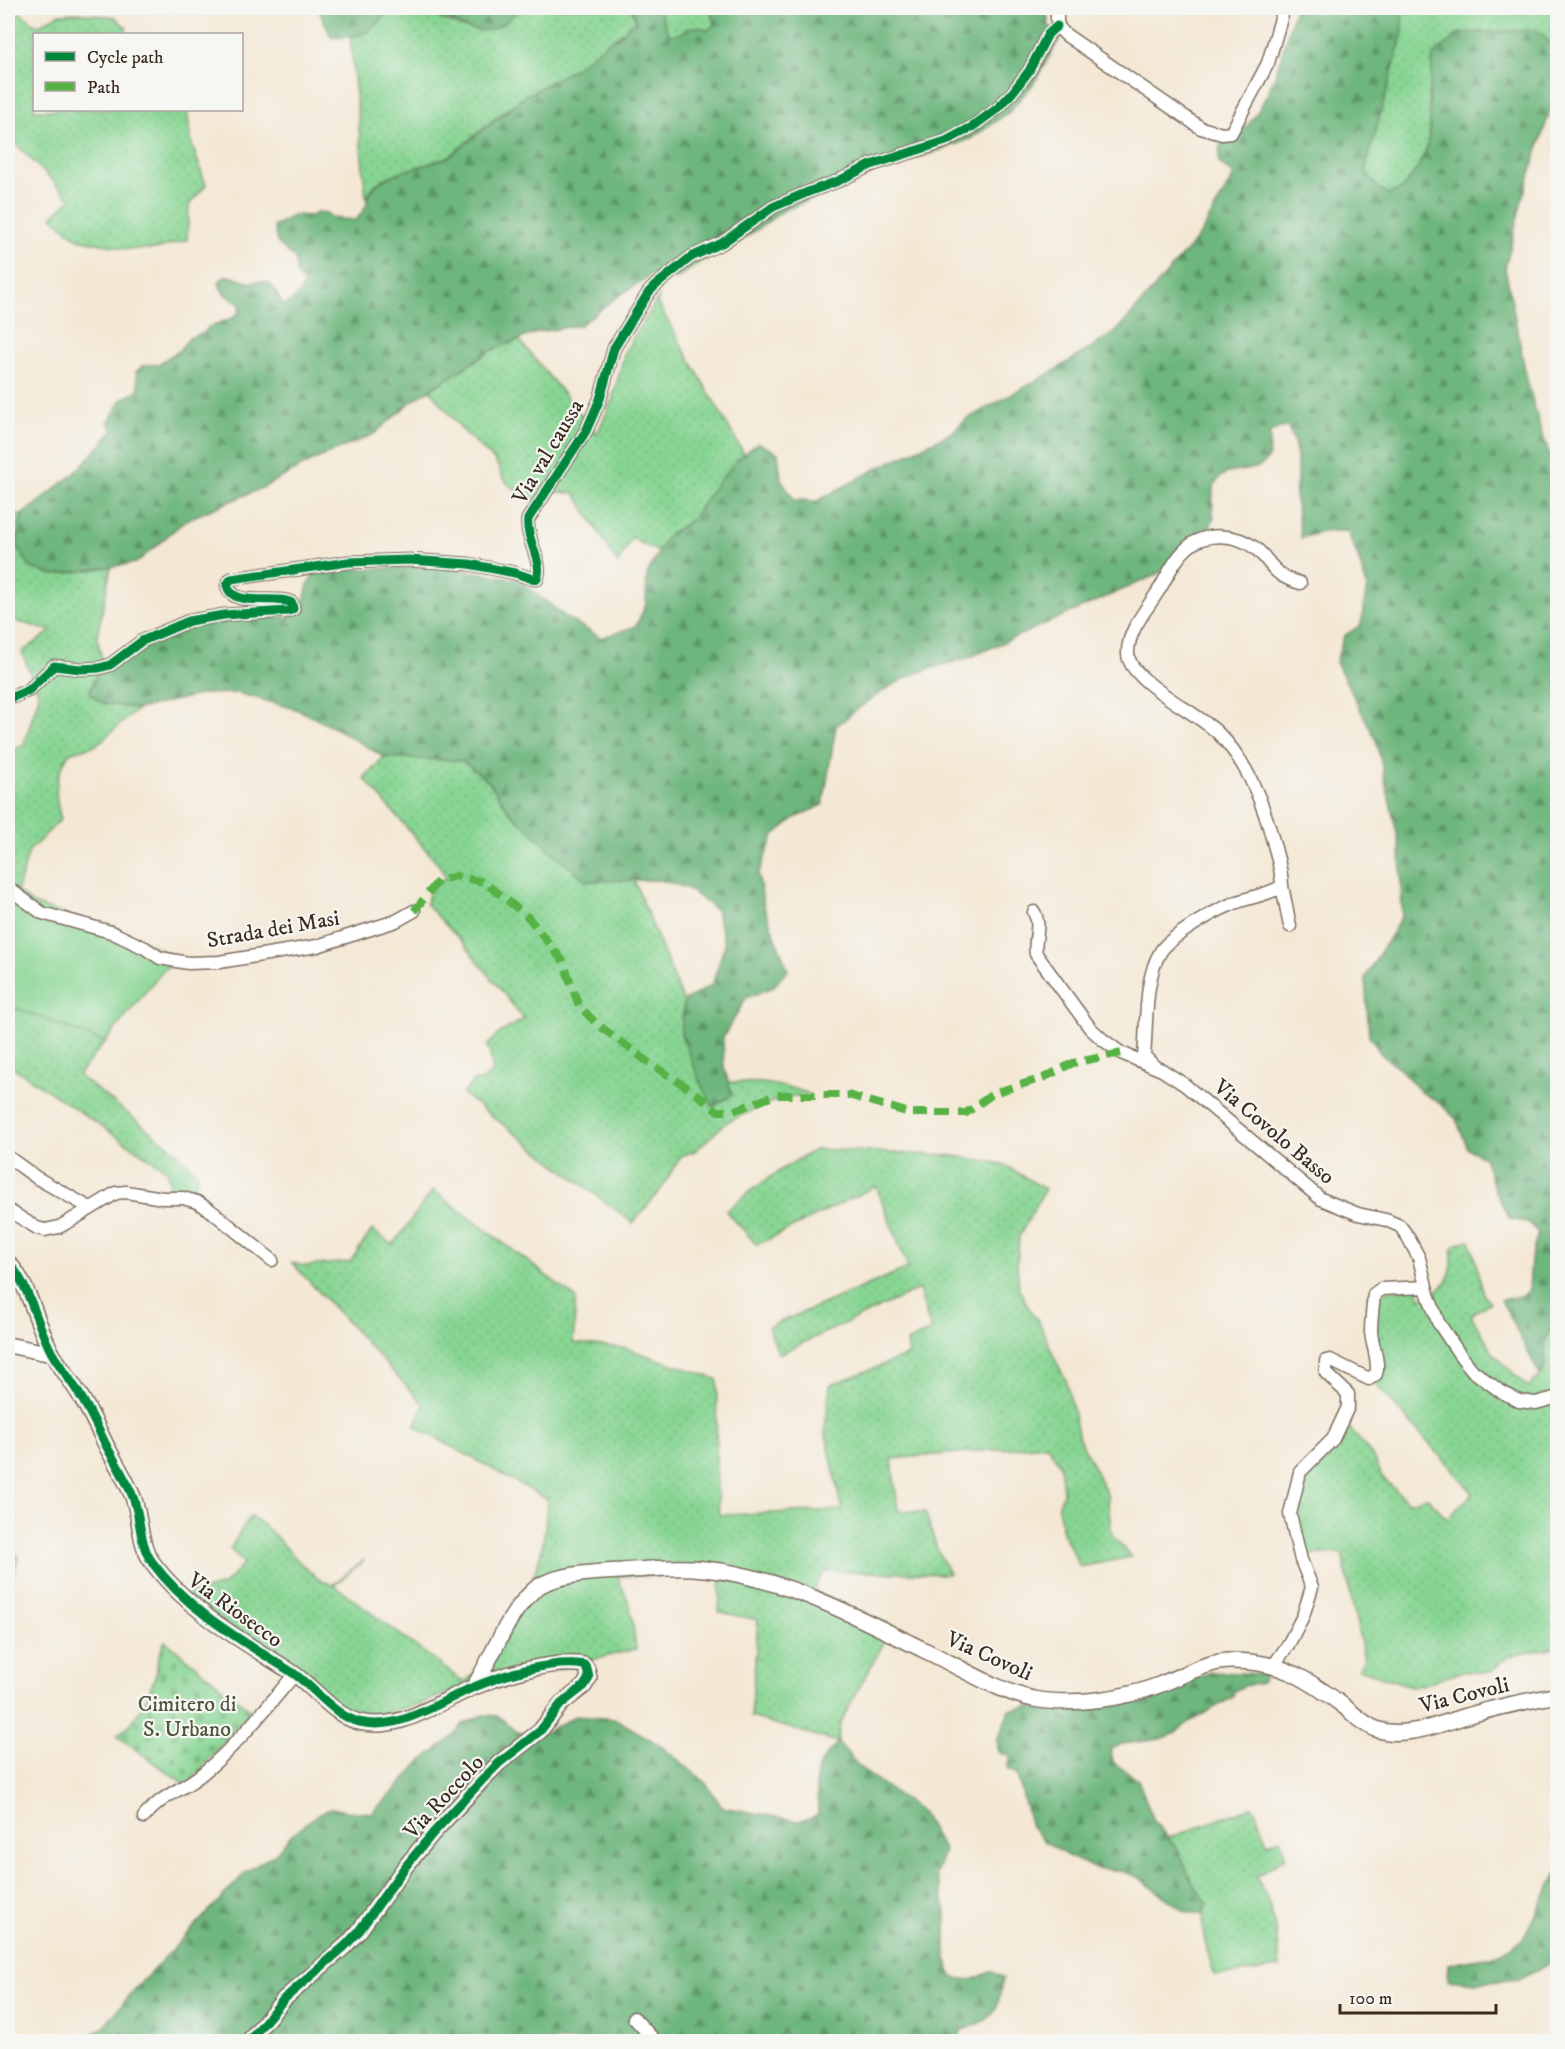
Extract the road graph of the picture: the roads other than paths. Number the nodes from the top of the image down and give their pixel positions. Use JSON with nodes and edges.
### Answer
{"nodes":[{"id":1,"x":1057,"y":8,"type":"edge"},
{"id":2,"x":1284,"y":8,"type":"edge"},
{"id":3,"x":1057,"y":26,"type":"junction"},
{"id":4,"x":1300,"y":583,"type":"dead end"},
{"id":5,"x":8,"y":699,"type":"edge"},
{"id":6,"x":1282,"y":886,"type":"junction"},
{"id":7,"x":8,"y":888,"type":"edge"},
{"id":8,"x":414,"y":911,"type":"dead end"},
{"id":9,"x":1034,"y":912,"type":"dead end"},
{"id":10,"x":1290,"y":926,"type":"dead end"},
{"id":11,"x":1155,"y":1067,"type":"junction"},
{"id":12,"x":8,"y":1156,"type":"edge"},
{"id":13,"x":90,"y":1208,"type":"junction"},
{"id":14,"x":8,"y":1210,"type":"edge"},
{"id":15,"x":272,"y":1260,"type":"dead end"},
{"id":16,"x":8,"y":1262,"type":"edge"},
{"id":17,"x":1426,"y":1287,"type":"junction"},
{"id":18,"x":8,"y":1345,"type":"edge"},
{"id":19,"x":52,"y":1354,"type":"junction"},
{"id":20,"x":1557,"y":1397,"type":"edge"},
{"id":21,"x":1274,"y":1665,"type":"junction"},
{"id":22,"x":295,"y":1674,"type":"junction"},
{"id":23,"x":474,"y":1687,"type":"junction"},
{"id":24,"x":1557,"y":1695,"type":"edge"},
{"id":25,"x":144,"y":1817,"type":"dead end"},
{"id":26,"x":634,"y":2018,"type":"dead end"},
{"id":27,"x":248,"y":2042,"type":"edge"},
{"id":28,"x":656,"y":2042,"type":"edge"}],
"edges":[{"from":1,"to":3,"type":"street"},
{"from":2,"to":3,"type":"street"},
{"from":3,"to":5,"type":"street","name":"Via val caussa"},
{"from":4,"to":6,"type":"street"},
{"from":6,"to":10,"type":"street"},
{"from":6,"to":11,"type":"street"},
{"from":7,"to":8,"type":"street","name":"Strada dei Masi"},
{"from":9,"to":11,"type":"street","name":"Via Covolo Basso"},
{"from":11,"to":17,"type":"street","name":"Via Covolo Basso"},
{"from":12,"to":13,"type":"street"},
{"from":13,"to":14,"type":"street"},
{"from":13,"to":15,"type":"street"},
{"from":16,"to":19,"type":"street","name":"Via Riosecco"},
{"from":17,"to":20,"type":"street","name":"Via Covolo Basso"},
{"from":17,"to":21,"type":"street"},
{"from":18,"to":19,"type":"street"},
{"from":19,"to":22,"type":"street","name":"Via Riosecco"},
{"from":21,"to":23,"type":"street","name":"Via Covoli"},
{"from":21,"to":24,"type":"street","name":"Via Covoli"},
{"from":22,"to":23,"type":"street","name":"Via Riosecco"},
{"from":22,"to":25,"type":"street","name":"Via Riosecco"},
{"from":23,"to":27,"type":"street","name":"Via Roccolo"},
{"from":26,"to":28,"type":"street"}]}
